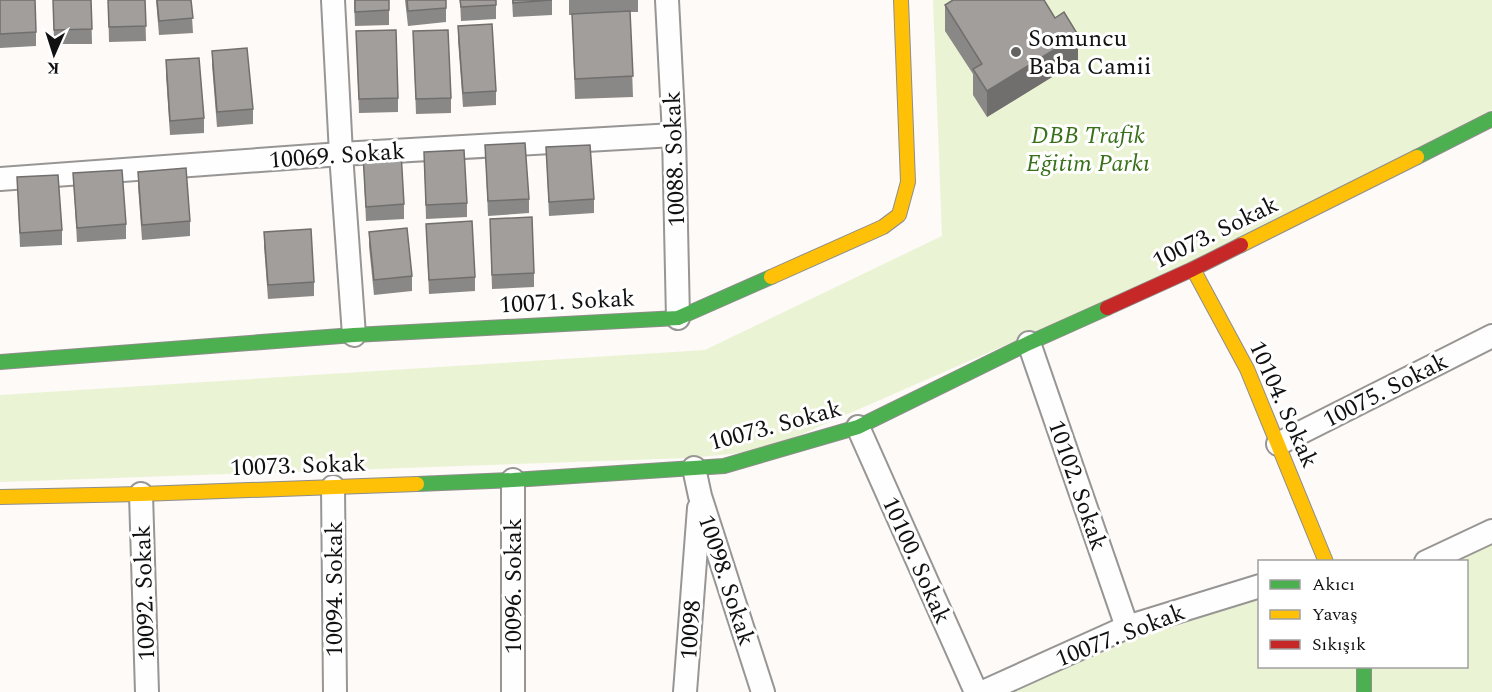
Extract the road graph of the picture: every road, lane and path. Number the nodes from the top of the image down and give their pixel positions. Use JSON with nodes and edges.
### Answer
{"nodes":[{"id":1,"x":333,"y":0,"type":"edge"},
{"id":2,"x":667,"y":0,"type":"edge"},
{"id":3,"x":901,"y":0,"type":"edge"},
{"id":4,"x":1492,"y":120,"type":"edge"},
{"id":5,"x":674,"y":135,"type":"junction"},
{"id":6,"x":341,"y":154,"type":"junction"},
{"id":7,"x":0,"y":179,"type":"edge"},
{"id":8,"x":1193,"y":268,"type":"junction"},
{"id":9,"x":678,"y":318,"type":"junction"},
{"id":10,"x":354,"y":335,"type":"junction"},
{"id":11,"x":1492,"y":336,"type":"edge"},
{"id":12,"x":1029,"y":343,"type":"junction"},
{"id":13,"x":0,"y":362,"type":"edge"},
{"id":14,"x":858,"y":427,"type":"junction"},
{"id":15,"x":1278,"y":444,"type":"junction"},
{"id":16,"x":694,"y":468,"type":"junction"},
{"id":17,"x":513,"y":480,"type":"junction"},
{"id":18,"x":333,"y":487,"type":"junction"},
{"id":19,"x":141,"y":494,"type":"junction"},
{"id":20,"x":700,"y":496,"type":"junction"},
{"id":21,"x":0,"y":497,"type":"edge"},
{"id":22,"x":1492,"y":531,"type":"edge"},
{"id":23,"x":1326,"y":560,"type":"edge"},
{"id":24,"x":1428,"y":560,"type":"edge"},
{"id":25,"x":1258,"y":587,"type":"edge"},
{"id":26,"x":1127,"y":627,"type":"junction"},
{"id":27,"x":1364,"y":668,"type":"edge"},
{"id":28,"x":147,"y":692,"type":"edge"},
{"id":29,"x":335,"y":692,"type":"edge"},
{"id":30,"x":513,"y":692,"type":"edge"},
{"id":31,"x":685,"y":692,"type":"edge"},
{"id":32,"x":763,"y":692,"type":"edge"},
{"id":33,"x":976,"y":692,"type":"edge"},
{"id":34,"x":983,"y":692,"type":"edge"},
{"id":35,"x":1364,"y":692,"type":"edge"}],
"edges":[{"from":1,"to":6,"type":"street"},
{"from":2,"to":5,"type":"street","name":"10088. Sokak"},
{"from":3,"to":9,"type":"street","name":"10071. Sokak"},
{"from":4,"to":8,"type":"street","name":"10073. Sokak"},
{"from":5,"to":6,"type":"street","name":"10069. Sokak"},
{"from":5,"to":9,"type":"street","name":"10088. Sokak"},
{"from":6,"to":7,"type":"street","name":"10069. Sokak"},
{"from":6,"to":10,"type":"street"},
{"from":8,"to":12,"type":"street","name":"10073. Sokak"},
{"from":8,"to":15,"type":"street","name":"10104. Sokak"},
{"from":9,"to":10,"type":"street","name":"10071. Sokak"},
{"from":10,"to":13,"type":"street","name":"10071. Sokak"},
{"from":11,"to":15,"type":"street","name":"10075. Sokak"},
{"from":12,"to":14,"type":"street","name":"10073. Sokak"},
{"from":12,"to":26,"type":"street","name":"10102. Sokak"},
{"from":14,"to":16,"type":"street","name":"10073. Sokak"},
{"from":14,"to":33,"type":"street","name":"10100. Sokak"},
{"from":15,"to":23,"type":"street","name":"10104. Sokak"},
{"from":16,"to":17,"type":"street","name":"10073. Sokak"},
{"from":16,"to":20,"type":"street","name":"10098. Sokak"},
{"from":17,"to":18,"type":"street","name":"10073. Sokak"},
{"from":17,"to":30,"type":"street","name":"10096. Sokak"},
{"from":18,"to":19,"type":"street","name":"10073. Sokak"},
{"from":18,"to":29,"type":"street","name":"10094. Sokak"},
{"from":19,"to":21,"type":"street","name":"10073. Sokak"},
{"from":19,"to":28,"type":"street","name":"10092. Sokak"},
{"from":20,"to":31,"type":"street","name":"10098"},
{"from":20,"to":32,"type":"street","name":"10098. Sokak"},
{"from":22,"to":24,"type":"street"},
{"from":25,"to":26,"type":"street","name":"10077. Sokak"},
{"from":26,"to":34,"type":"street","name":"10077. Sokak"},
{"from":27,"to":35,"type":"street"}]}
